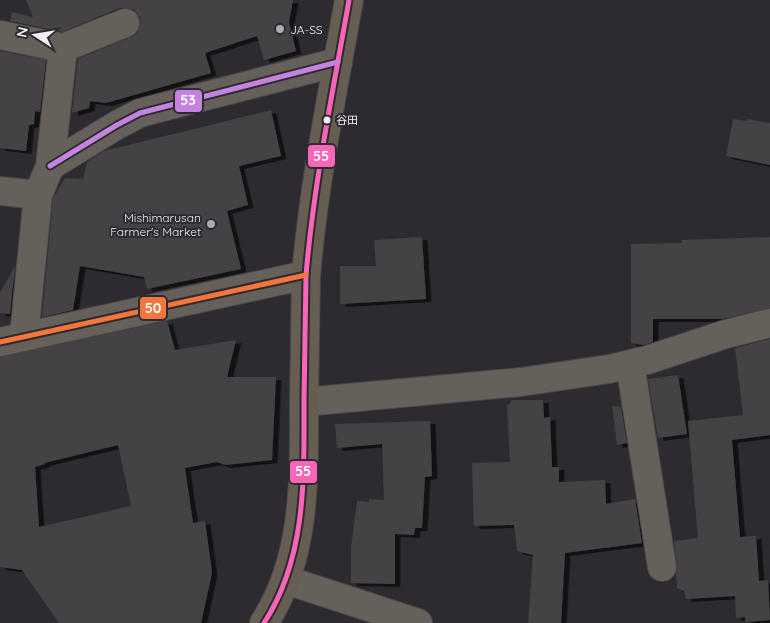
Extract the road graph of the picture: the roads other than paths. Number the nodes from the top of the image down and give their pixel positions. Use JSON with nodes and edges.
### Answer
{"nodes":[{"id":1,"x":349,"y":0,"type":"edge"},
{"id":2,"x":125,"y":23,"type":"dead end"},
{"id":3,"x":0,"y":34,"type":"edge"},
{"id":4,"x":63,"y":48,"type":"junction"},
{"id":5,"x":338,"y":62,"type":"junction"},
{"id":6,"x":50,"y":166,"type":"junction"},
{"id":7,"x":0,"y":191,"type":"edge"},
{"id":8,"x":38,"y":196,"type":"junction"},
{"id":9,"x":306,"y":275,"type":"junction"},
{"id":10,"x":770,"y":323,"type":"edge"},
{"id":11,"x":12,"y":339,"type":"edge"},
{"id":12,"x":630,"y":364,"type":"junction"},
{"id":13,"x":304,"y":402,"type":"junction"},
{"id":14,"x":662,"y":567,"type":"dead end"},
{"id":15,"x":286,"y":580,"type":"junction"},
{"id":16,"x":264,"y":623,"type":"edge"},
{"id":17,"x":418,"y":623,"type":"edge"}],
"edges":[{"from":1,"to":5,"type":"main road"},
{"from":2,"to":4,"type":"street"},
{"from":3,"to":4,"type":"street"},
{"from":4,"to":6,"type":"street"},
{"from":5,"to":6,"type":"street"},
{"from":5,"to":9,"type":"main road"},
{"from":6,"to":8,"type":"street"},
{"from":7,"to":8,"type":"street"},
{"from":8,"to":11,"type":"street"},
{"from":9,"to":11,"type":"street"},
{"from":9,"to":13,"type":"main road"},
{"from":10,"to":12,"type":"street"},
{"from":12,"to":13,"type":"street"},
{"from":12,"to":14,"type":"street"},
{"from":13,"to":15,"type":"main road"},
{"from":15,"to":16,"type":"main road"},
{"from":15,"to":17,"type":"street"}]}
